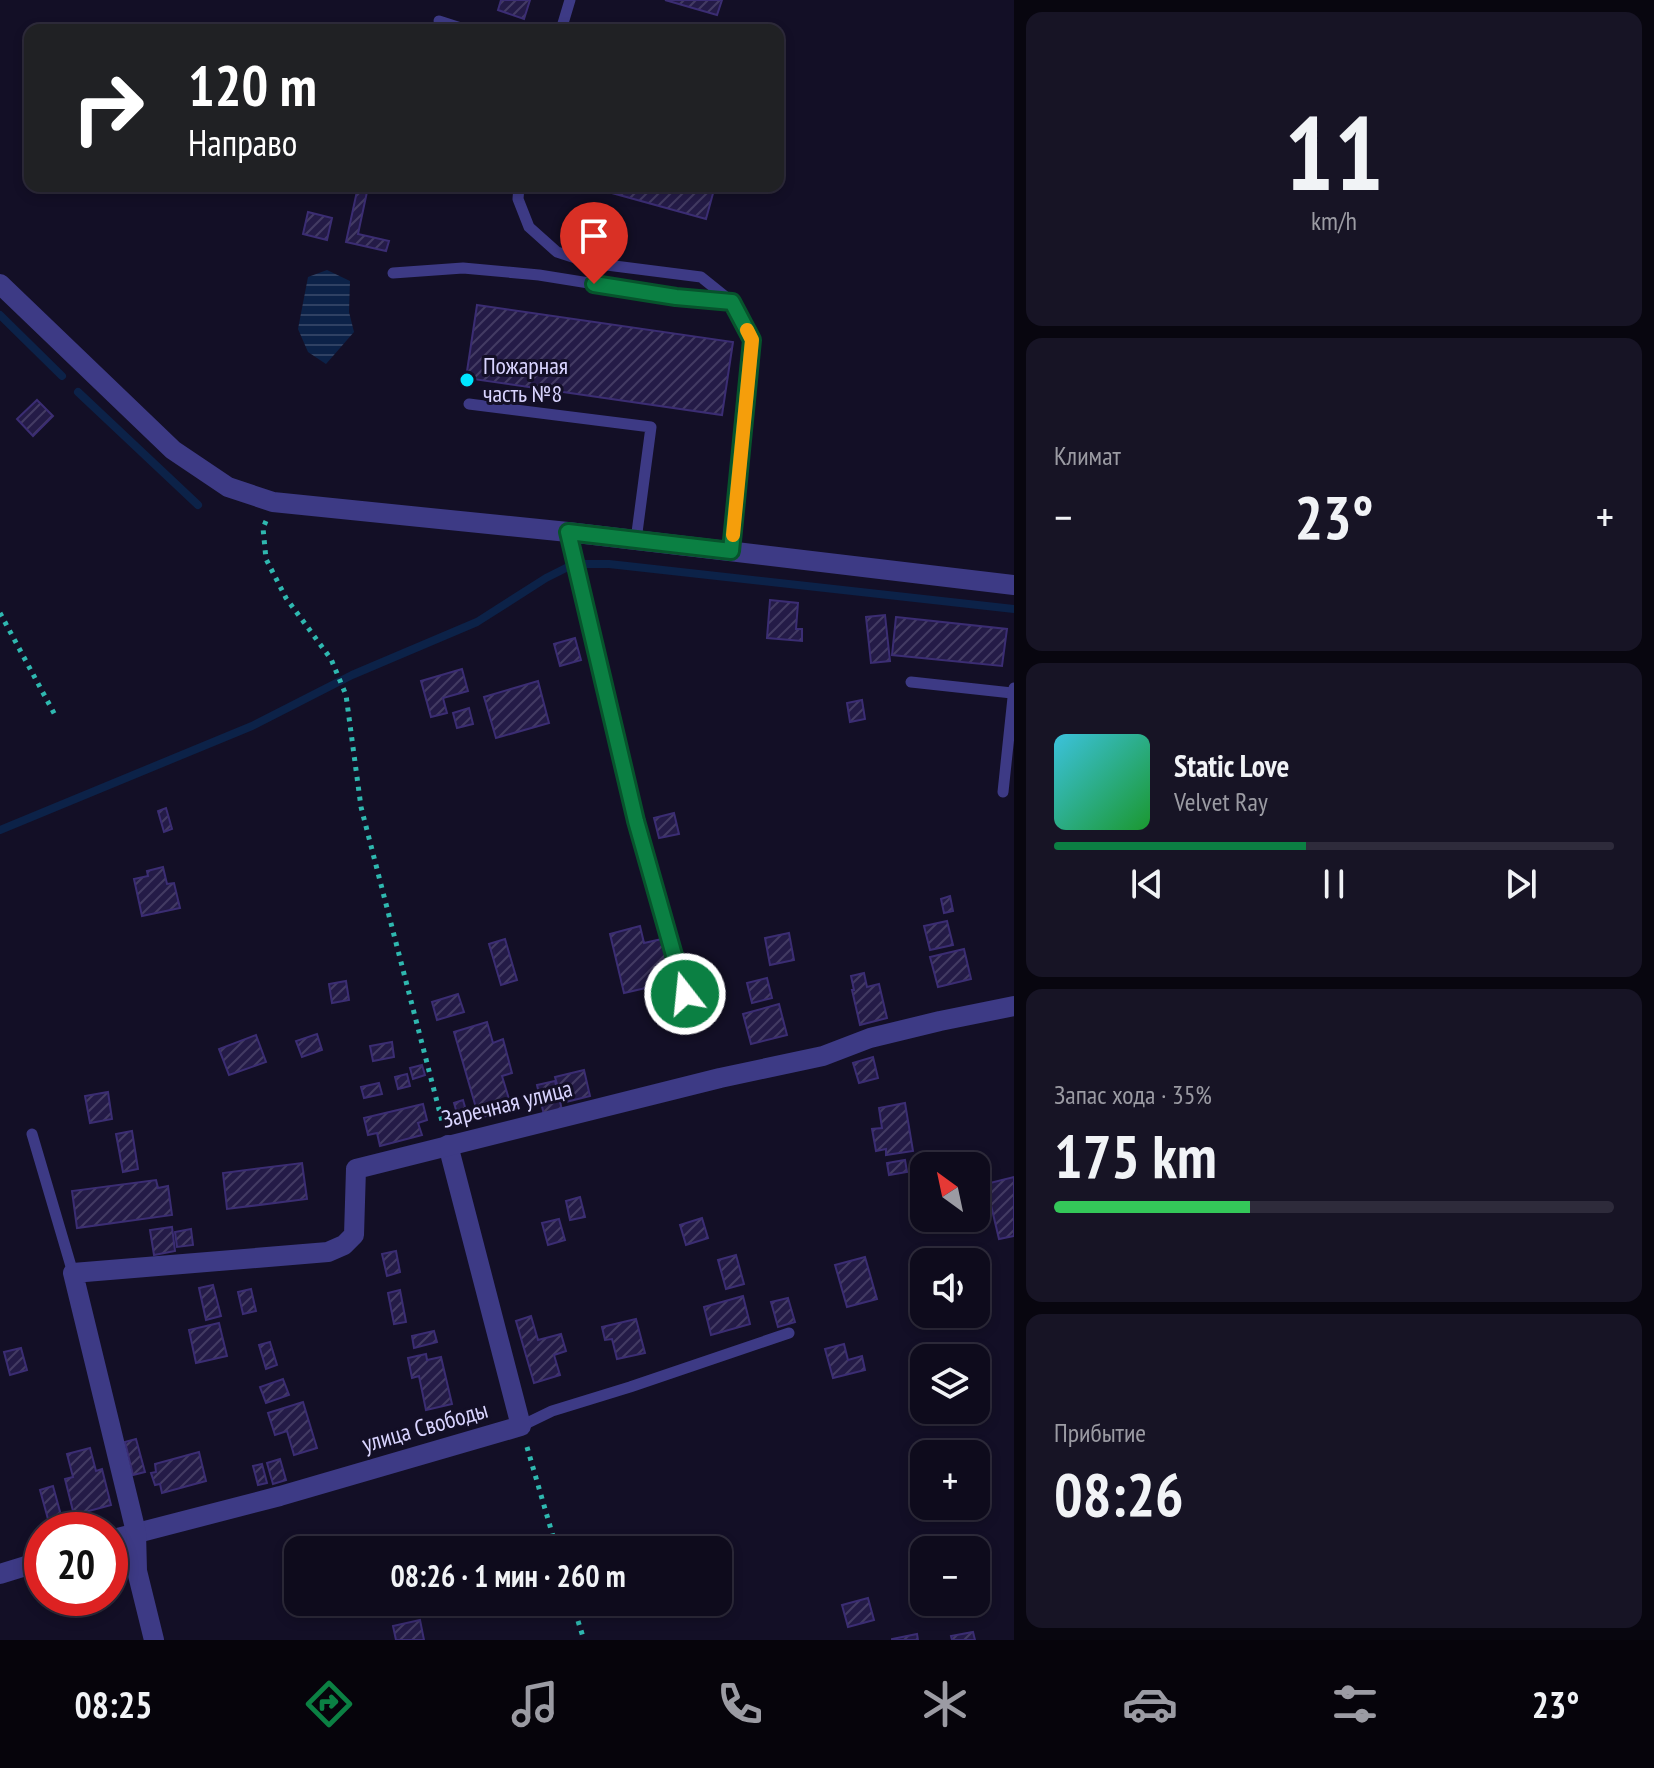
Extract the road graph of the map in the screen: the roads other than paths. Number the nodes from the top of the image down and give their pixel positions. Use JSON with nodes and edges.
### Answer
{"nodes":[{"id":1,"x":570,"y":0,"type":"edge"},
{"id":2,"x":439,"y":21,"type":"dead end"},
{"id":3,"x":448,"y":24,"type":"edge"},
{"id":4,"x":563,"y":24,"type":"edge"},
{"id":5,"x":519,"y":192,"type":"edge"},
{"id":6,"x":393,"y":273,"type":"dead end"},
{"id":7,"x":0,"y":284,"type":"edge"},
{"id":8,"x":732,"y":302,"type":"junction"},
{"id":9,"x":469,"y":404,"type":"dead end"},
{"id":10,"x":568,"y":532,"type":"junction"},
{"id":11,"x":636,"y":540,"type":"junction"},
{"id":12,"x":731,"y":551,"type":"junction"},
{"id":13,"x":1014,"y":585,"type":"edge"},
{"id":14,"x":911,"y":682,"type":"dead end"},
{"id":15,"x":1013,"y":691,"type":"edge"},
{"id":16,"x":1003,"y":792,"type":"dead end"},
{"id":17,"x":685,"y":994,"type":"dead end"},
{"id":18,"x":1014,"y":1006,"type":"edge"},
{"id":19,"x":32,"y":1134,"type":"dead end"},
{"id":20,"x":448,"y":1145,"type":"junction"},
{"id":21,"x":73,"y":1273,"type":"junction"},
{"id":22,"x":789,"y":1333,"type":"dead end"},
{"id":23,"x":521,"y":1426,"type":"junction"},
{"id":24,"x":136,"y":1532,"type":"junction"},
{"id":25,"x":128,"y":1534,"type":"edge"},
{"id":26,"x":24,"y":1567,"type":"edge"},
{"id":27,"x":0,"y":1574,"type":"edge"},
{"id":28,"x":154,"y":1640,"type":"edge"}],
"edges":[{"from":1,"to":4,"type":"lane"},
{"from":2,"to":3,"type":"lane"},
{"from":5,"to":8,"type":"lane"},
{"from":6,"to":8,"type":"lane"},
{"from":7,"to":10,"type":"street"},
{"from":8,"to":12,"type":"lane"},
{"from":9,"to":11,"type":"lane"},
{"from":10,"to":11,"type":"street"},
{"from":10,"to":17,"type":"lane"},
{"from":11,"to":12,"type":"street"},
{"from":12,"to":13,"type":"street"},
{"from":14,"to":15,"type":"lane"},
{"from":15,"to":16,"type":"lane"},
{"from":18,"to":20,"type":"street","name":"Заречная улица"},
{"from":19,"to":21,"type":"lane"},
{"from":20,"to":21,"type":"street","name":"Заречная улица"},
{"from":20,"to":23,"type":"street","name":"улица Свободы"},
{"from":21,"to":24,"type":"street"},
{"from":22,"to":23,"type":"lane"},
{"from":23,"to":24,"type":"street","name":"улица Свободы"},
{"from":24,"to":25,"type":"street","name":"улица Свободы"},
{"from":24,"to":28,"type":"street"},
{"from":26,"to":27,"type":"street"}]}
